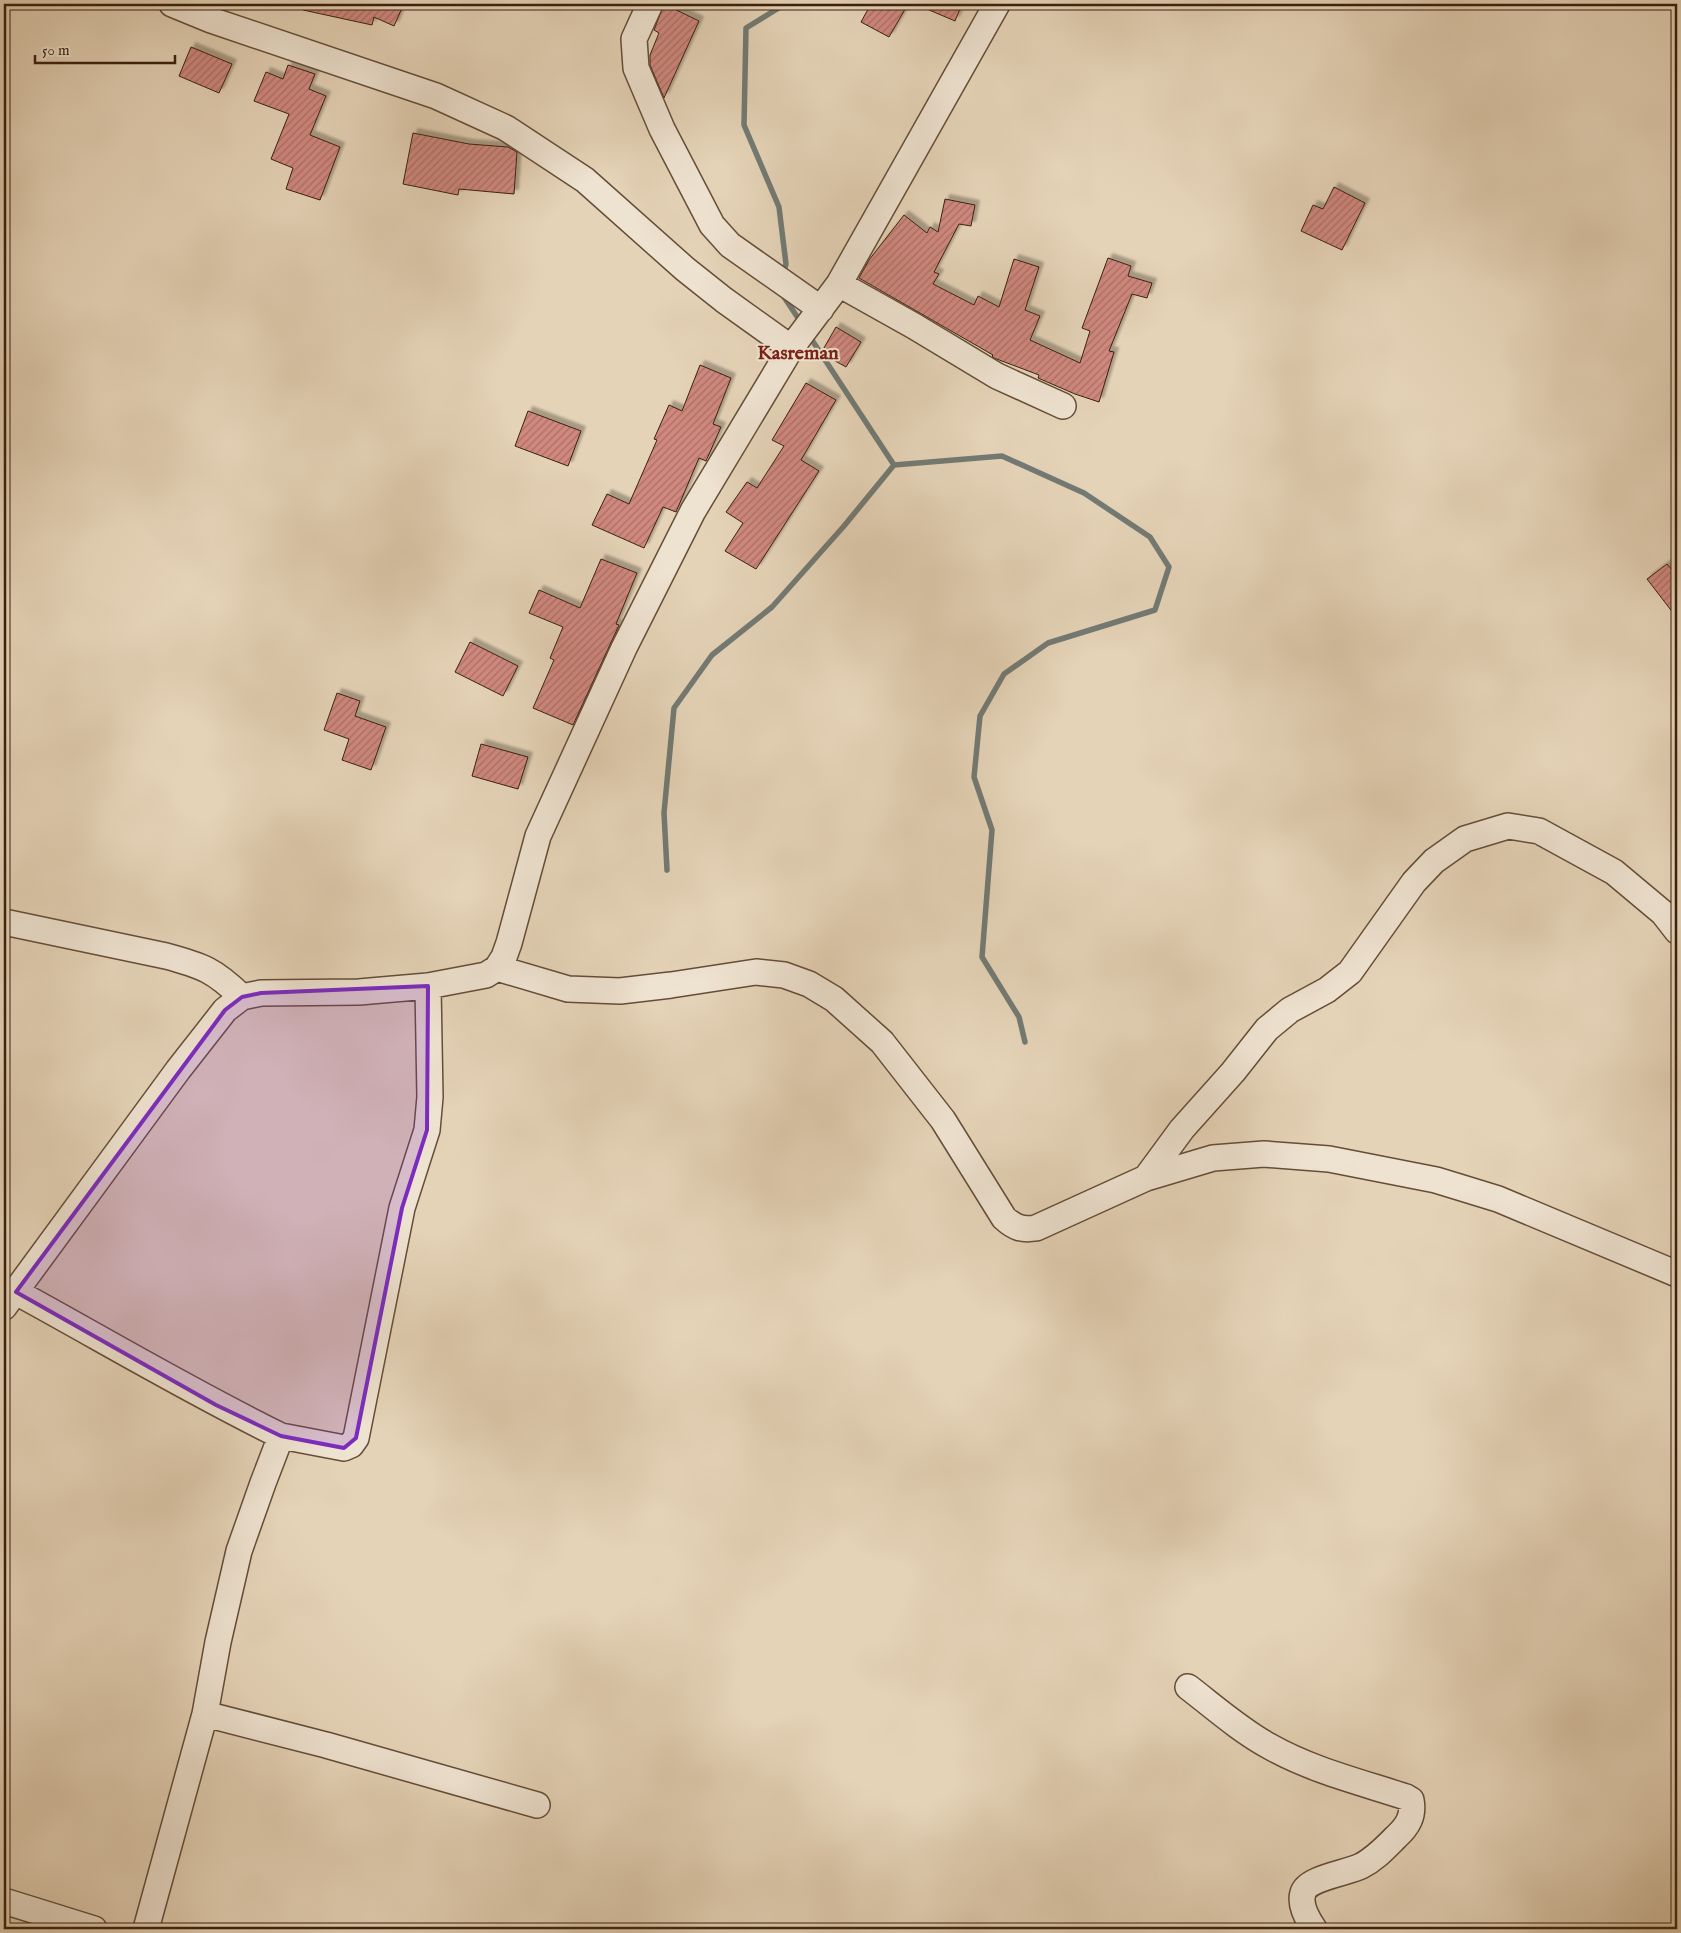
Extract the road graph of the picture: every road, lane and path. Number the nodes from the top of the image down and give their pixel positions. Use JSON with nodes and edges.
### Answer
{"nodes":[{"id":1,"x":172,"y":4,"type":"edge"},
{"id":2,"x":650,"y":4,"type":"edge"},
{"id":3,"x":997,"y":4,"type":"edge"},
{"id":4,"x":839,"y":284,"type":"junction"},
{"id":5,"x":807,"y":328,"type":"junction"},
{"id":6,"x":1063,"y":406,"type":"dead end"},
{"id":7,"x":4,"y":922,"type":"edge"},
{"id":8,"x":1677,"y":931,"type":"edge"},
{"id":9,"x":497,"y":968,"type":"junction"},
{"id":10,"x":428,"y":986,"type":"junction"},
{"id":11,"x":242,"y":997,"type":"junction"},
{"id":12,"x":1146,"y":1178,"type":"junction"},
{"id":13,"x":1677,"y":1274,"type":"edge"},
{"id":14,"x":10,"y":1300,"type":"edge"},
{"id":15,"x":281,"y":1436,"type":"junction"},
{"id":16,"x":1188,"y":1687,"type":"dead end"},
{"id":17,"x":205,"y":1714,"type":"junction"},
{"id":18,"x":536,"y":1805,"type":"dead end"},
{"id":19,"x":4,"y":1901,"type":"edge"},
{"id":20,"x":94,"y":1929,"type":"edge"},
{"id":21,"x":146,"y":1929,"type":"edge"},
{"id":22,"x":1314,"y":1929,"type":"edge"}],
"edges":[{"from":1,"to":5,"type":"street"},
{"from":2,"to":5,"type":"street"},
{"from":3,"to":4,"type":"street"},
{"from":4,"to":5,"type":"street"},
{"from":4,"to":6,"type":"street"},
{"from":5,"to":9,"type":"street"},
{"from":7,"to":11,"type":"street"},
{"from":8,"to":12,"type":"street"},
{"from":9,"to":10,"type":"street"},
{"from":9,"to":12,"type":"street"},
{"from":10,"to":11,"type":"street"},
{"from":10,"to":15,"type":"street"},
{"from":11,"to":14,"type":"street"},
{"from":12,"to":13,"type":"street"},
{"from":14,"to":15,"type":"street"},
{"from":15,"to":17,"type":"street"},
{"from":16,"to":22,"type":"street"},
{"from":17,"to":18,"type":"street"},
{"from":17,"to":21,"type":"street"},
{"from":19,"to":20,"type":"street"}]}
